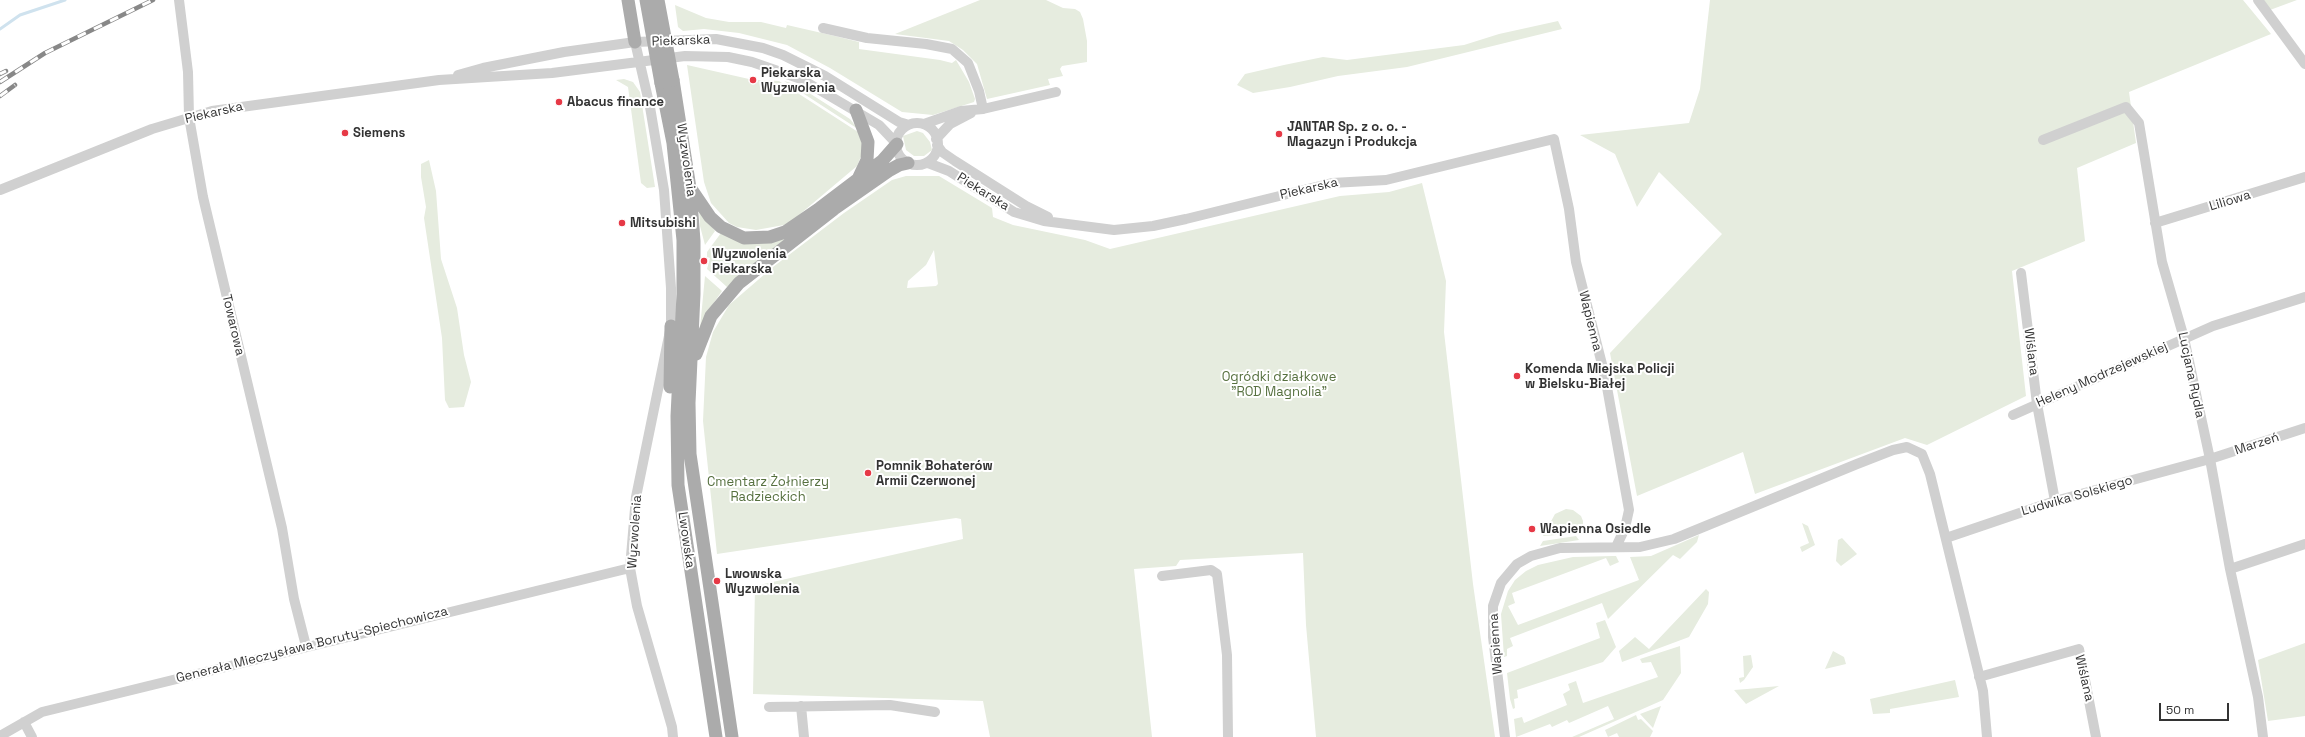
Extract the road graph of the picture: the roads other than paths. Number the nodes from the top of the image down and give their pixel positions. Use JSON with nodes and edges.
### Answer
{"nodes":[{"id":1,"x":180,"y":0,"type":"edge"},
{"id":2,"x":628,"y":0,"type":"edge"},
{"id":3,"x":646,"y":0,"type":"edge"},
{"id":4,"x":658,"y":0,"type":"edge"},
{"id":5,"x":2258,"y":0,"type":"edge"},
{"id":6,"x":823,"y":28,"type":"dead end"},
{"id":7,"x":635,"y":42,"type":"junction"},
{"id":8,"x":640,"y":61,"type":"junction"},
{"id":9,"x":2304,"y":62,"type":"edge"},
{"id":10,"x":439,"y":80,"type":"junction"},
{"id":11,"x":667,"y":81,"type":"junction"},
{"id":12,"x":1056,"y":92,"type":"dead end"},
{"id":13,"x":983,"y":108,"type":"junction"},
{"id":14,"x":856,"y":110,"type":"junction"},
{"id":15,"x":190,"y":117,"type":"junction"},
{"id":16,"x":906,"y":124,"type":"junction"},
{"id":17,"x":924,"y":124,"type":"junction"},
{"id":18,"x":1554,"y":140,"type":"joint"},
{"id":19,"x":2043,"y":140,"type":"dead end"},
{"id":20,"x":937,"y":142,"type":"junction"},
{"id":21,"x":897,"y":144,"type":"junction"},
{"id":22,"x":908,"y":163,"type":"junction"},
{"id":23,"x":928,"y":163,"type":"junction"},
{"id":24,"x":2305,"y":177,"type":"edge"},
{"id":25,"x":859,"y":179,"type":"junction"},
{"id":26,"x":690,"y":188,"type":"junction"},
{"id":27,"x":0,"y":190,"type":"edge"},
{"id":28,"x":1063,"y":223,"type":"junction"},
{"id":29,"x":2155,"y":223,"type":"junction"},
{"id":30,"x":2021,"y":273,"type":"dead end"},
{"id":31,"x":2305,"y":297,"type":"edge"},
{"id":32,"x":671,"y":326,"type":"junction"},
{"id":33,"x":2184,"y":338,"type":"junction"},
{"id":34,"x":681,"y":341,"type":"joint"},
{"id":35,"x":691,"y":369,"type":"junction"},
{"id":36,"x":2037,"y":404,"type":"junction"},
{"id":37,"x":2013,"y":415,"type":"dead end"},
{"id":38,"x":2305,"y":428,"type":"edge"},
{"id":39,"x":677,"y":451,"type":"junction"},
{"id":40,"x":2210,"y":459,"type":"junction"},
{"id":41,"x":2055,"y":501,"type":"junction"},
{"id":42,"x":1946,"y":538,"type":"junction"},
{"id":43,"x":2305,"y":544,"type":"edge"},
{"id":44,"x":1616,"y":547,"type":"junction"},
{"id":45,"x":630,"y":568,"type":"junction"},
{"id":46,"x":2230,"y":569,"type":"junction"},
{"id":47,"x":1162,"y":576,"type":"dead end"},
{"id":48,"x":306,"y":646,"type":"junction"},
{"id":49,"x":1979,"y":678,"type":"junction"},
{"id":50,"x":801,"y":706,"type":"junction"},
{"id":51,"x":769,"y":707,"type":"dead end"},
{"id":52,"x":935,"y":712,"type":"dead end"},
{"id":53,"x":24,"y":722,"type":"junction"},
{"id":54,"x":0,"y":736,"type":"edge"},
{"id":55,"x":32,"y":737,"type":"edge"},
{"id":56,"x":673,"y":737,"type":"edge"},
{"id":57,"x":716,"y":737,"type":"edge"},
{"id":58,"x":732,"y":737,"type":"edge"},
{"id":59,"x":804,"y":737,"type":"edge"},
{"id":60,"x":1228,"y":737,"type":"edge"},
{"id":61,"x":1505,"y":737,"type":"edge"},
{"id":62,"x":1987,"y":737,"type":"edge"},
{"id":63,"x":2096,"y":737,"type":"edge"},
{"id":64,"x":2263,"y":737,"type":"edge"}],
"edges":[{"from":1,"to":15,"type":"street","name":"Towarowa"},
{"from":2,"to":7,"type":"main road"},
{"from":3,"to":11,"type":"main road","name":"Wyzwolenia","bridge":true},
{"from":4,"to":11,"type":"main road","name":"Wyzwolenia","bridge":true},
{"from":5,"to":9,"type":"street"},
{"from":6,"to":13,"type":"street"},
{"from":7,"to":8,"type":"street","name":"Wyzwolenia"},
{"from":7,"to":10,"type":"street","name":"Piekarska"},
{"from":7,"to":16,"type":"street","name":"Piekarska"},
{"from":8,"to":10,"type":"street","name":"Piekarska"},
{"from":8,"to":14,"type":"street","name":"Piekarska"},
{"from":8,"to":32,"type":"street","name":"Wyzwolenia"},
{"from":10,"to":15,"type":"street","name":"Piekarska"},
{"from":11,"to":26,"type":"main road","name":"Wyzwolenia"},
{"from":11,"to":34,"type":"main road","name":"Wyzwolenia"},
{"from":12,"to":13,"type":"street"},
{"from":13,"to":17,"type":"street"},
{"from":13,"to":20,"type":"street"},
{"from":14,"to":21,"type":"street","name":"Piekarska"},
{"from":14,"to":25,"type":"main road"},
{"from":15,"to":27,"type":"street","name":"Piekarska"},
{"from":15,"to":48,"type":"street","name":"Towarowa"},
{"from":16,"to":17,"type":"street"},
{"from":16,"to":21,"type":"street"},
{"from":17,"to":20,"type":"street"},
{"from":18,"to":28,"type":"street","name":"Piekarska"},
{"from":18,"to":44,"type":"street","name":"Wapienna"},
{"from":19,"to":29,"type":"street","name":"Lucjana Rydla"},
{"from":20,"to":23,"type":"street"},
{"from":20,"to":28,"type":"street","name":"Piekarska"},
{"from":21,"to":22,"type":"street"},
{"from":21,"to":25,"type":"main road"},
{"from":22,"to":23,"type":"street"},
{"from":22,"to":35,"type":"main road"},
{"from":23,"to":28,"type":"street","name":"Piekarska"},
{"from":24,"to":29,"type":"street","name":"Liliowa"},
{"from":25,"to":26,"type":"main road"},
{"from":26,"to":35,"type":"main road","name":"Wyzwolenia"},
{"from":29,"to":33,"type":"street","name":"Lucjana Rydla"},
{"from":30,"to":36,"type":"street","name":"Wiślana"},
{"from":31,"to":33,"type":"street","name":"Heleny Modrzejewskiej"},
{"from":32,"to":39,"type":"main road"},
{"from":32,"to":45,"type":"street","name":"Wyzwolenia"},
{"from":33,"to":36,"type":"street","name":"Heleny Modrzejewskiej"},
{"from":33,"to":40,"type":"street","name":"Lucjana Rydla"},
{"from":34,"to":39,"type":"main road","name":"Lwowska"},
{"from":35,"to":58,"type":"main road","name":"Lwowska"},
{"from":36,"to":37,"type":"street","name":"Heleny Modrzejewskiej"},
{"from":36,"to":41,"type":"street","name":"Wiślana"},
{"from":38,"to":40,"type":"street","name":"Marzeń"},
{"from":39,"to":57,"type":"main road","name":"Lwowska"},
{"from":40,"to":41,"type":"street","name":"Ludwika Solskiego"},
{"from":40,"to":46,"type":"street","name":"Lucjana Rydla"},
{"from":41,"to":42,"type":"street","name":"Ludwika Solskiego"},
{"from":42,"to":44,"type":"street","name":"Wapienna"},
{"from":42,"to":49,"type":"street"},
{"from":43,"to":46,"type":"street"},
{"from":44,"to":61,"type":"street","name":"Wapienna"},
{"from":45,"to":48,"type":"street","name":"Generała Mieczysława Boruty-Spiechowicza"},
{"from":45,"to":56,"type":"street","name":"Wyzwolenia"},
{"from":46,"to":64,"type":"street","name":"Lucjana Rydla"},
{"from":47,"to":60,"type":"street"},
{"from":48,"to":53,"type":"street","name":"Generała Mieczysława Boruty-Spiechowicza"},
{"from":49,"to":62,"type":"street"},
{"from":49,"to":63,"type":"street","name":"Wiślana"},
{"from":50,"to":51,"type":"street"},
{"from":50,"to":52,"type":"street"},
{"from":50,"to":59,"type":"street"},
{"from":53,"to":54,"type":"street","name":"Generała Mieczysława Boruty-Spiechowicza"},
{"from":53,"to":55,"type":"street"}]}
